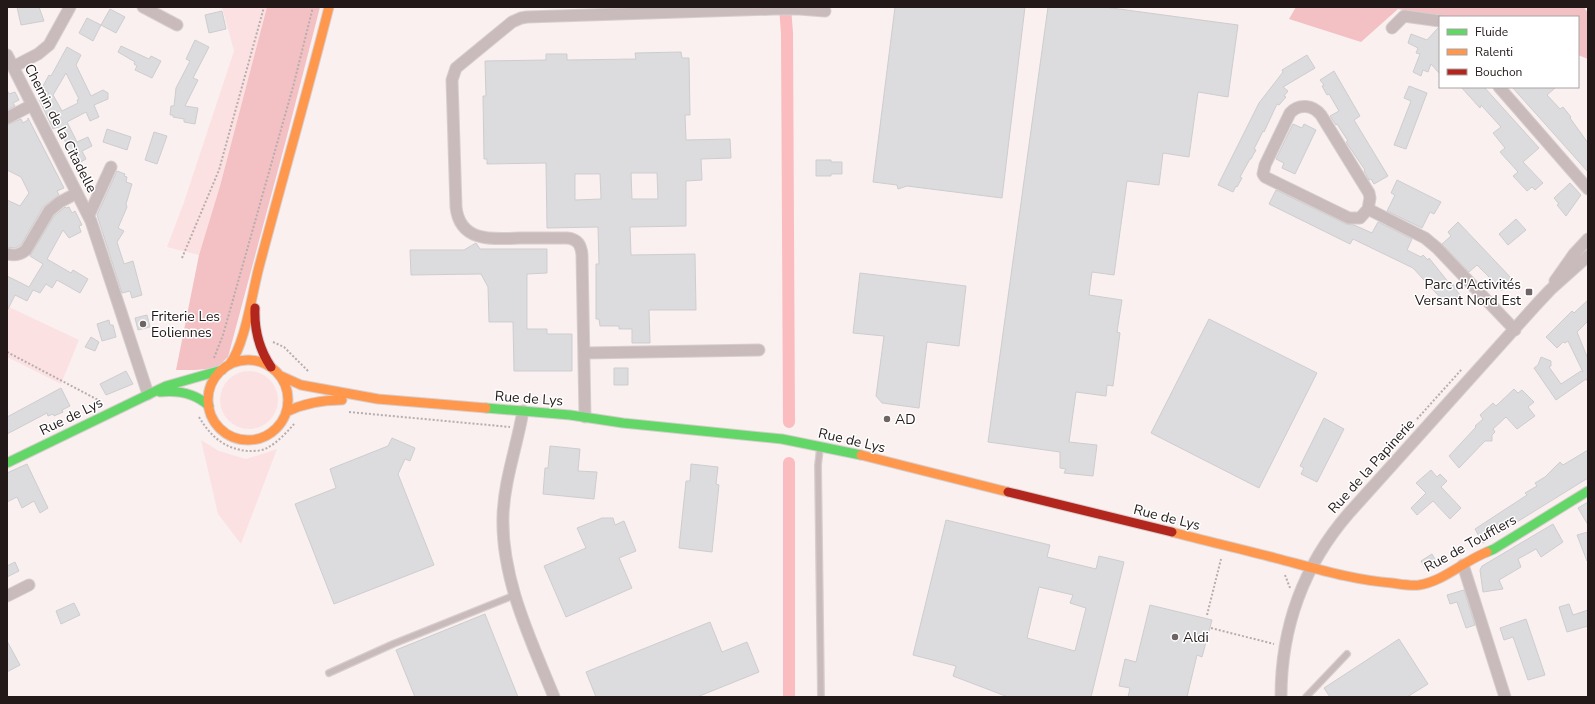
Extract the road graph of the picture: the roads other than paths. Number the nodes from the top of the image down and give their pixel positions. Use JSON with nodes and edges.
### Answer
{"nodes":[{"id":1,"x":70,"y":7,"type":"edge"},
{"id":2,"x":143,"y":7,"type":"edge"},
{"id":3,"x":329,"y":7,"type":"edge"},
{"id":4,"x":339,"y":7,"type":"edge"},
{"id":5,"x":825,"y":11,"type":"dead end"},
{"id":6,"x":1439,"y":21,"type":"edge"},
{"id":7,"x":177,"y":25,"type":"dead end"},
{"id":8,"x":1392,"y":28,"type":"dead end"},
{"id":9,"x":7,"y":55,"type":"edge"},
{"id":10,"x":13,"y":67,"type":"junction"},
{"id":11,"x":310,"y":82,"type":"junction"},
{"id":12,"x":1500,"y":88,"type":"edge"},
{"id":13,"x":32,"y":106,"type":"junction"},
{"id":14,"x":7,"y":118,"type":"edge"},
{"id":15,"x":111,"y":167,"type":"dead end"},
{"id":16,"x":1588,"y":189,"type":"edge"},
{"id":17,"x":77,"y":193,"type":"junction"},
{"id":18,"x":1368,"y":209,"type":"junction"},
{"id":19,"x":88,"y":215,"type":"junction"},
{"id":20,"x":1588,"y":238,"type":"edge"},
{"id":21,"x":7,"y":254,"type":"edge"},
{"id":22,"x":1588,"y":256,"type":"edge"},
{"id":23,"x":258,"y":269,"type":"junction"},
{"id":24,"x":1550,"y":290,"type":"junction"},
{"id":25,"x":1515,"y":330,"type":"junction"},
{"id":26,"x":759,"y":350,"type":"dead end"},
{"id":27,"x":585,"y":353,"type":"junction"},
{"id":28,"x":226,"y":367,"type":"junction"},
{"id":29,"x":271,"y":367,"type":"junction"},
{"id":30,"x":281,"y":376,"type":"junction"},
{"id":31,"x":148,"y":394,"type":"junction"},
{"id":32,"x":378,"y":399,"type":"junction"},
{"id":33,"x":209,"y":406,"type":"junction"},
{"id":34,"x":523,"y":411,"type":"junction"},
{"id":35,"x":286,"y":412,"type":"junction"},
{"id":36,"x":585,"y":417,"type":"junction"},
{"id":37,"x":821,"y":446,"type":"junction"},
{"id":38,"x":7,"y":463,"type":"edge"},
{"id":39,"x":1588,"y":491,"type":"edge"},
{"id":40,"x":1463,"y":565,"type":"junction"},
{"id":41,"x":1310,"y":568,"type":"junction"},
{"id":42,"x":29,"y":585,"type":"dead end"},
{"id":43,"x":515,"y":595,"type":"junction"},
{"id":44,"x":7,"y":596,"type":"edge"},
{"id":45,"x":1347,"y":654,"type":"dead end"},
{"id":46,"x":329,"y":673,"type":"dead end"},
{"id":47,"x":1313,"y":695,"type":"edge"},
{"id":48,"x":554,"y":697,"type":"edge"},
{"id":49,"x":821,"y":697,"type":"edge"},
{"id":50,"x":1281,"y":697,"type":"edge"},
{"id":51,"x":1306,"y":697,"type":"edge"},
{"id":52,"x":1505,"y":697,"type":"edge"}],
"edges":[{"from":1,"to":10,"type":"street"},
{"from":2,"to":7,"type":"street"},
{"from":3,"to":11,"type":"street"},
{"from":4,"to":11,"type":"street"},
{"from":5,"to":27,"type":"street"},
{"from":6,"to":8,"type":"street"},
{"from":9,"to":10,"type":"street","name":"Chemin de la Citadelle"},
{"from":10,"to":13,"type":"street","name":"Chemin de la Citadelle"},
{"from":11,"to":23,"type":"street"},
{"from":12,"to":16,"type":"street"},
{"from":13,"to":14,"type":"street"},
{"from":13,"to":17,"type":"street","name":"Chemin de la Citadelle"},
{"from":15,"to":19,"type":"street","name":"Chemin de la Citadelle"},
{"from":17,"to":19,"type":"street","name":"Chemin de la Citadelle"},
{"from":17,"to":21,"type":"street"},
{"from":18,"to":18,"type":"street"},
{"from":18,"to":25,"type":"street"},
{"from":19,"to":31,"type":"street","name":"Chemin de la Citadelle"},
{"from":20,"to":24,"type":"street","name":"Rue de la Papinerie"},
{"from":22,"to":24,"type":"street","name":"Rue de la Papinerie"},
{"from":23,"to":28,"type":"street"},
{"from":23,"to":29,"type":"street"},
{"from":24,"to":25,"type":"street","name":"Rue de la Papinerie"},
{"from":25,"to":41,"type":"street","name":"Rue de la Papinerie"},
{"from":26,"to":27,"type":"street"},
{"from":27,"to":36,"type":"street"},
{"from":28,"to":29,"type":"street"},
{"from":28,"to":31,"type":"street"},
{"from":28,"to":33,"type":"street"},
{"from":29,"to":30,"type":"street"},
{"from":30,"to":32,"type":"street","name":"Rue de Lys"},
{"from":30,"to":35,"type":"street"},
{"from":31,"to":33,"type":"street"},
{"from":31,"to":38,"type":"street","name":"Rue de Lys"},
{"from":32,"to":34,"type":"street","name":"Rue de Lys"},
{"from":32,"to":35,"type":"street","name":"Rue de Lys"},
{"from":33,"to":35,"type":"street"},
{"from":34,"to":36,"type":"street","name":"Rue de Lys"},
{"from":34,"to":43,"type":"street"},
{"from":36,"to":37,"type":"street","name":"Rue de Lys"},
{"from":37,"to":41,"type":"street","name":"Rue de Lys"},
{"from":37,"to":49,"type":"lane"},
{"from":39,"to":40,"type":"street","name":"Rue de Toufflers"},
{"from":40,"to":41,"type":"street","name":"Rue de Toufflers"},
{"from":40,"to":52,"type":"street"},
{"from":41,"to":50,"type":"street","name":"Rue de la Papinerie"},
{"from":42,"to":44,"type":"street"},
{"from":43,"to":46,"type":"lane"},
{"from":43,"to":48,"type":"street"},
{"from":45,"to":47,"type":"lane"},
{"from":47,"to":51,"type":"lane"}]}
